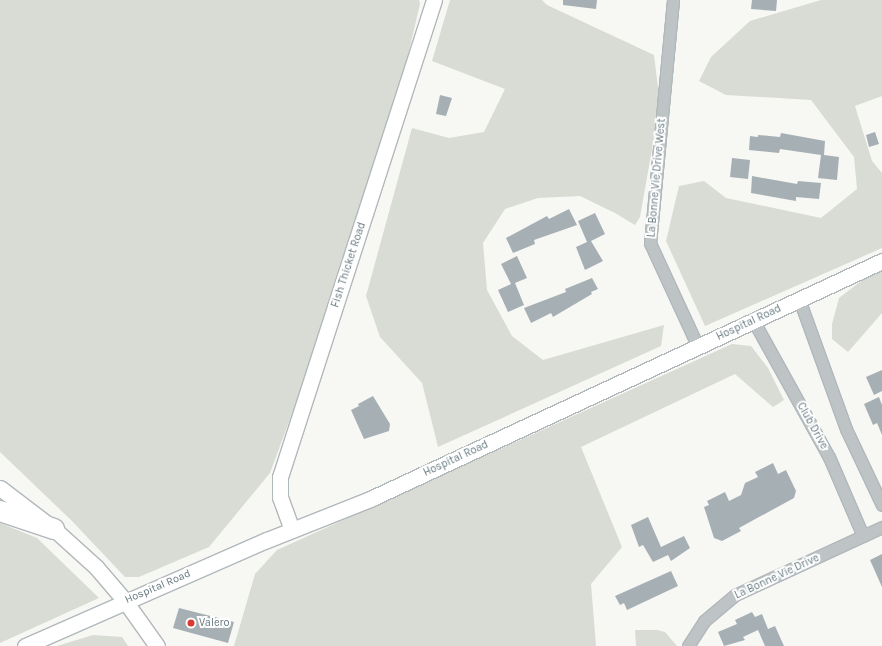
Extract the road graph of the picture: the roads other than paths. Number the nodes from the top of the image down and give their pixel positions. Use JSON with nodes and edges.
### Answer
{"nodes":[{"id":1,"x":434,"y":0,"type":"edge"},
{"id":2,"x":673,"y":0,"type":"edge"},
{"id":3,"x":882,"y":261,"type":"edge"},
{"id":4,"x":800,"y":299,"type":"junction"},
{"id":5,"x":753,"y":320,"type":"junction"},
{"id":6,"x":698,"y":347,"type":"junction"},
{"id":7,"x":0,"y":488,"type":"edge"},
{"id":8,"x":882,"y":505,"type":"edge"},
{"id":9,"x":0,"y":511,"type":"edge"},
{"id":10,"x":882,"y":527,"type":"edge"},
{"id":11,"x":54,"y":529,"type":"junction"},
{"id":12,"x":292,"y":530,"type":"junction"},
{"id":13,"x":864,"y":536,"type":"junction"},
{"id":14,"x":125,"y":601,"type":"junction"},
{"id":15,"x":24,"y":646,"type":"edge"},
{"id":16,"x":157,"y":646,"type":"edge"},
{"id":17,"x":688,"y":646,"type":"edge"}],
"edges":[{"from":1,"to":12,"type":"street","name":"Fish Thicket Road"},
{"from":2,"to":6,"type":"street","name":"La Bonne Vie Drive West"},
{"from":3,"to":4,"type":"street","name":"Hospital Road"},
{"from":4,"to":5,"type":"street","name":"Hospital Road"},
{"from":4,"to":8,"type":"street"},
{"from":5,"to":6,"type":"street","name":"Hospital Road"},
{"from":5,"to":13,"type":"street","name":"Club Drive"},
{"from":6,"to":12,"type":"street","name":"Hospital Road"},
{"from":7,"to":11,"type":"street"},
{"from":9,"to":11,"type":"highway"},
{"from":10,"to":13,"type":"street","name":"La Bonne Vie Drive"},
{"from":11,"to":14,"type":"street"},
{"from":12,"to":14,"type":"street","name":"Hospital Road"},
{"from":13,"to":17,"type":"street","name":"La Bonne Vie Drive"},
{"from":14,"to":15,"type":"street","name":"Hospital Road"},
{"from":14,"to":16,"type":"street"}]}
